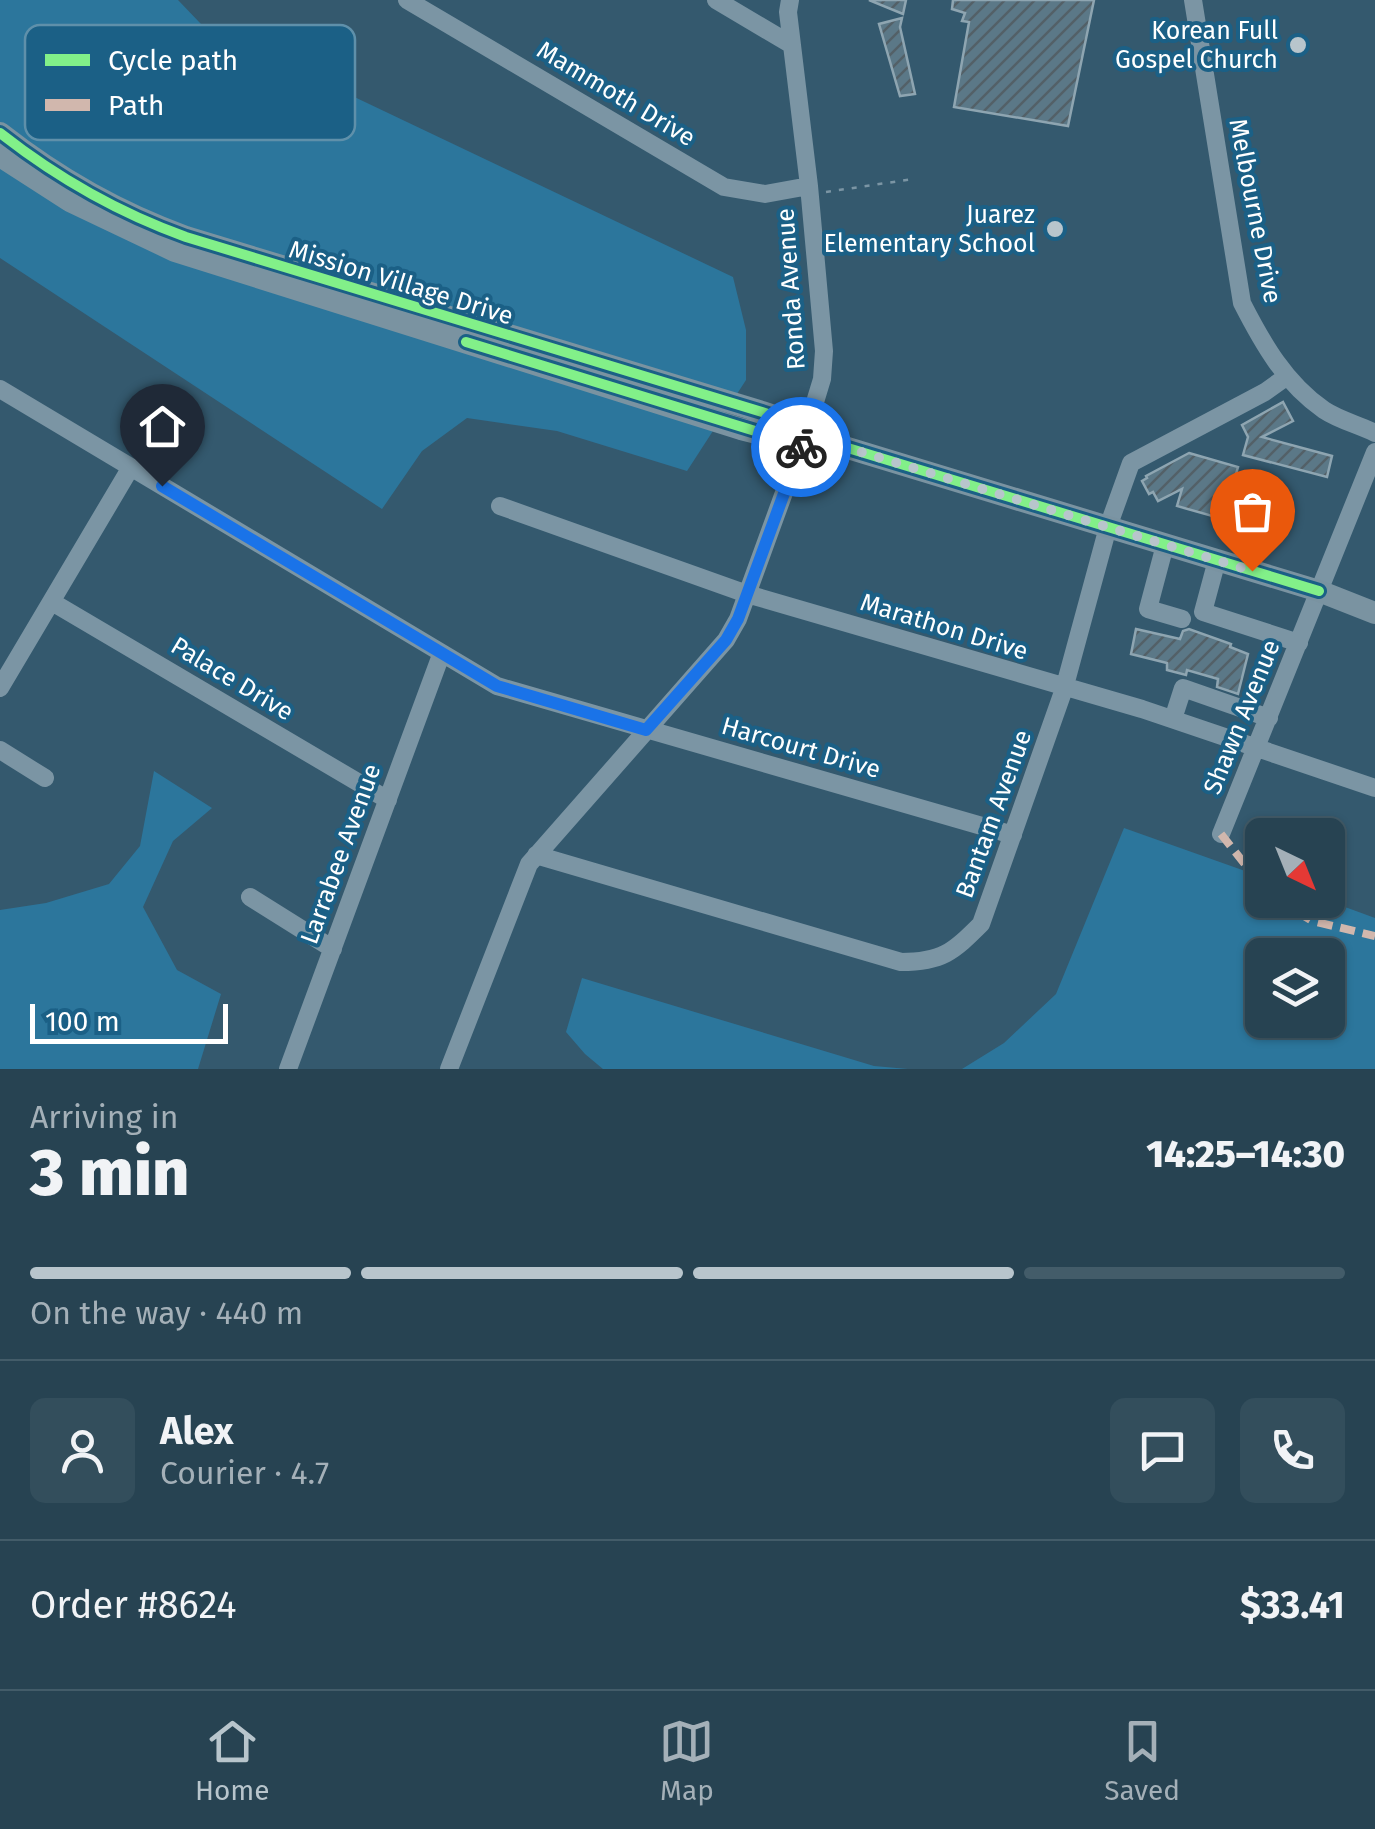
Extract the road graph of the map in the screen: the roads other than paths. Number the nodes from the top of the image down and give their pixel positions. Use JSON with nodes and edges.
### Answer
{"nodes":[{"id":1,"x":408,"y":0,"type":"edge"},
{"id":2,"x":716,"y":0,"type":"edge"},
{"id":3,"x":790,"y":0,"type":"edge"},
{"id":4,"x":1192,"y":0,"type":"edge"},
{"id":5,"x":792,"y":45,"type":"junction"},
{"id":6,"x":0,"y":133,"type":"edge"},
{"id":7,"x":0,"y":156,"type":"edge"},
{"id":8,"x":810,"y":191,"type":"junction"},
{"id":9,"x":1286,"y":377,"type":"junction"},
{"id":10,"x":0,"y":389,"type":"edge"},
{"id":11,"x":1375,"y":433,"type":"edge"},
{"id":12,"x":805,"y":435,"type":"junction"},
{"id":13,"x":1375,"y":452,"type":"edge"},
{"id":14,"x":131,"y":466,"type":"junction"},
{"id":15,"x":500,"y":506,"type":"dead end"},
{"id":16,"x":1108,"y":528,"type":"junction"},
{"id":17,"x":1165,"y":544,"type":"junction"},
{"id":18,"x":1217,"y":560,"type":"junction"},
{"id":19,"x":1319,"y":592,"type":"junction"},
{"id":20,"x":747,"y":594,"type":"junction"},
{"id":21,"x":52,"y":602,"type":"junction"},
{"id":22,"x":1375,"y":613,"type":"edge"},
{"id":23,"x":1182,"y":619,"type":"dead end"},
{"id":24,"x":1298,"y":644,"type":"junction"},
{"id":25,"x":442,"y":655,"type":"junction"},
{"id":26,"x":0,"y":688,"type":"edge"},
{"id":27,"x":1064,"y":689,"type":"junction"},
{"id":28,"x":1268,"y":718,"type":"junction"},
{"id":29,"x":1173,"y":719,"type":"junction"},
{"id":30,"x":646,"y":730,"type":"junction"},
{"id":31,"x":1258,"y":746,"type":"junction"},
{"id":32,"x":0,"y":750,"type":"edge"},
{"id":33,"x":45,"y":778,"type":"dead end"},
{"id":34,"x":1375,"y":788,"type":"edge"},
{"id":35,"x":388,"y":800,"type":"junction"},
{"id":36,"x":1221,"y":834,"type":"dead end"},
{"id":37,"x":1013,"y":835,"type":"junction"},
{"id":38,"x":536,"y":855,"type":"junction"},
{"id":39,"x":250,"y":898,"type":"dead end"},
{"id":40,"x":333,"y":949,"type":"junction"},
{"id":41,"x":288,"y":1069,"type":"edge"},
{"id":42,"x":448,"y":1069,"type":"edge"}],
"edges":[{"from":1,"to":8,"type":"street","name":"Mammoth Drive"},
{"from":2,"to":5,"type":"street"},
{"from":3,"to":5,"type":"street","name":"Ronda Avenue"},
{"from":4,"to":9,"type":"street","name":"Melbourne Drive"},
{"from":5,"to":8,"type":"street","name":"Ronda Avenue"},
{"from":6,"to":12,"type":"main road","name":"Mission Village Drive"},
{"from":7,"to":12,"type":"main road","name":"Mission Village Drive"},
{"from":8,"to":12,"type":"street","name":"Ronda Avenue"},
{"from":9,"to":11,"type":"street","name":"Melbourne Drive"},
{"from":9,"to":16,"type":"street","name":"Bantam Avenue"},
{"from":10,"to":14,"type":"street","name":"Harcourt Drive"},
{"from":12,"to":16,"type":"main road","name":"Mission Village Drive"},
{"from":12,"to":20,"type":"street","name":"Ronda Avenue"},
{"from":13,"to":19,"type":"street","name":"Shawn Avenue"},
{"from":14,"to":21,"type":"street"},
{"from":14,"to":25,"type":"street","name":"Harcourt Drive"},
{"from":15,"to":20,"type":"street","name":"Marathon Drive"},
{"from":16,"to":17,"type":"main road","name":"Mission Village Drive"},
{"from":16,"to":27,"type":"street","name":"Bantam Avenue"},
{"from":17,"to":18,"type":"main road","name":"Mission Village Drive"},
{"from":17,"to":23,"type":"street"},
{"from":18,"to":19,"type":"main road","name":"Mission Village Drive"},
{"from":18,"to":24,"type":"street"},
{"from":19,"to":22,"type":"main road","name":"Mission Village Drive"},
{"from":19,"to":24,"type":"street","name":"Shawn Avenue"},
{"from":20,"to":27,"type":"street","name":"Marathon Drive"},
{"from":20,"to":30,"type":"street","name":"Ronda Avenue"},
{"from":21,"to":26,"type":"street"},
{"from":21,"to":35,"type":"street","name":"Palace Drive"},
{"from":24,"to":28,"type":"street","name":"Shawn Avenue"},
{"from":25,"to":30,"type":"street","name":"Harcourt Drive"},
{"from":25,"to":35,"type":"street","name":"Larrabee Avenue"},
{"from":27,"to":29,"type":"street","name":"Marathon Drive"},
{"from":27,"to":37,"type":"street","name":"Bantam Avenue"},
{"from":28,"to":29,"type":"street"},
{"from":28,"to":31,"type":"street","name":"Shawn Avenue"},
{"from":29,"to":31,"type":"street","name":"Marathon Drive"},
{"from":30,"to":37,"type":"street","name":"Harcourt Drive"},
{"from":30,"to":38,"type":"street","name":"Ronda Avenue"},
{"from":31,"to":34,"type":"street","name":"Marathon Drive"},
{"from":31,"to":36,"type":"street","name":"Shawn Avenue"},
{"from":32,"to":33,"type":"street"},
{"from":35,"to":40,"type":"street","name":"Larrabee Avenue"},
{"from":37,"to":38,"type":"street","name":"Bantam Avenue"},
{"from":38,"to":42,"type":"street","name":"Ronda Avenue"},
{"from":39,"to":40,"type":"street"},
{"from":40,"to":41,"type":"street","name":"Larrabee Avenue"}]}
